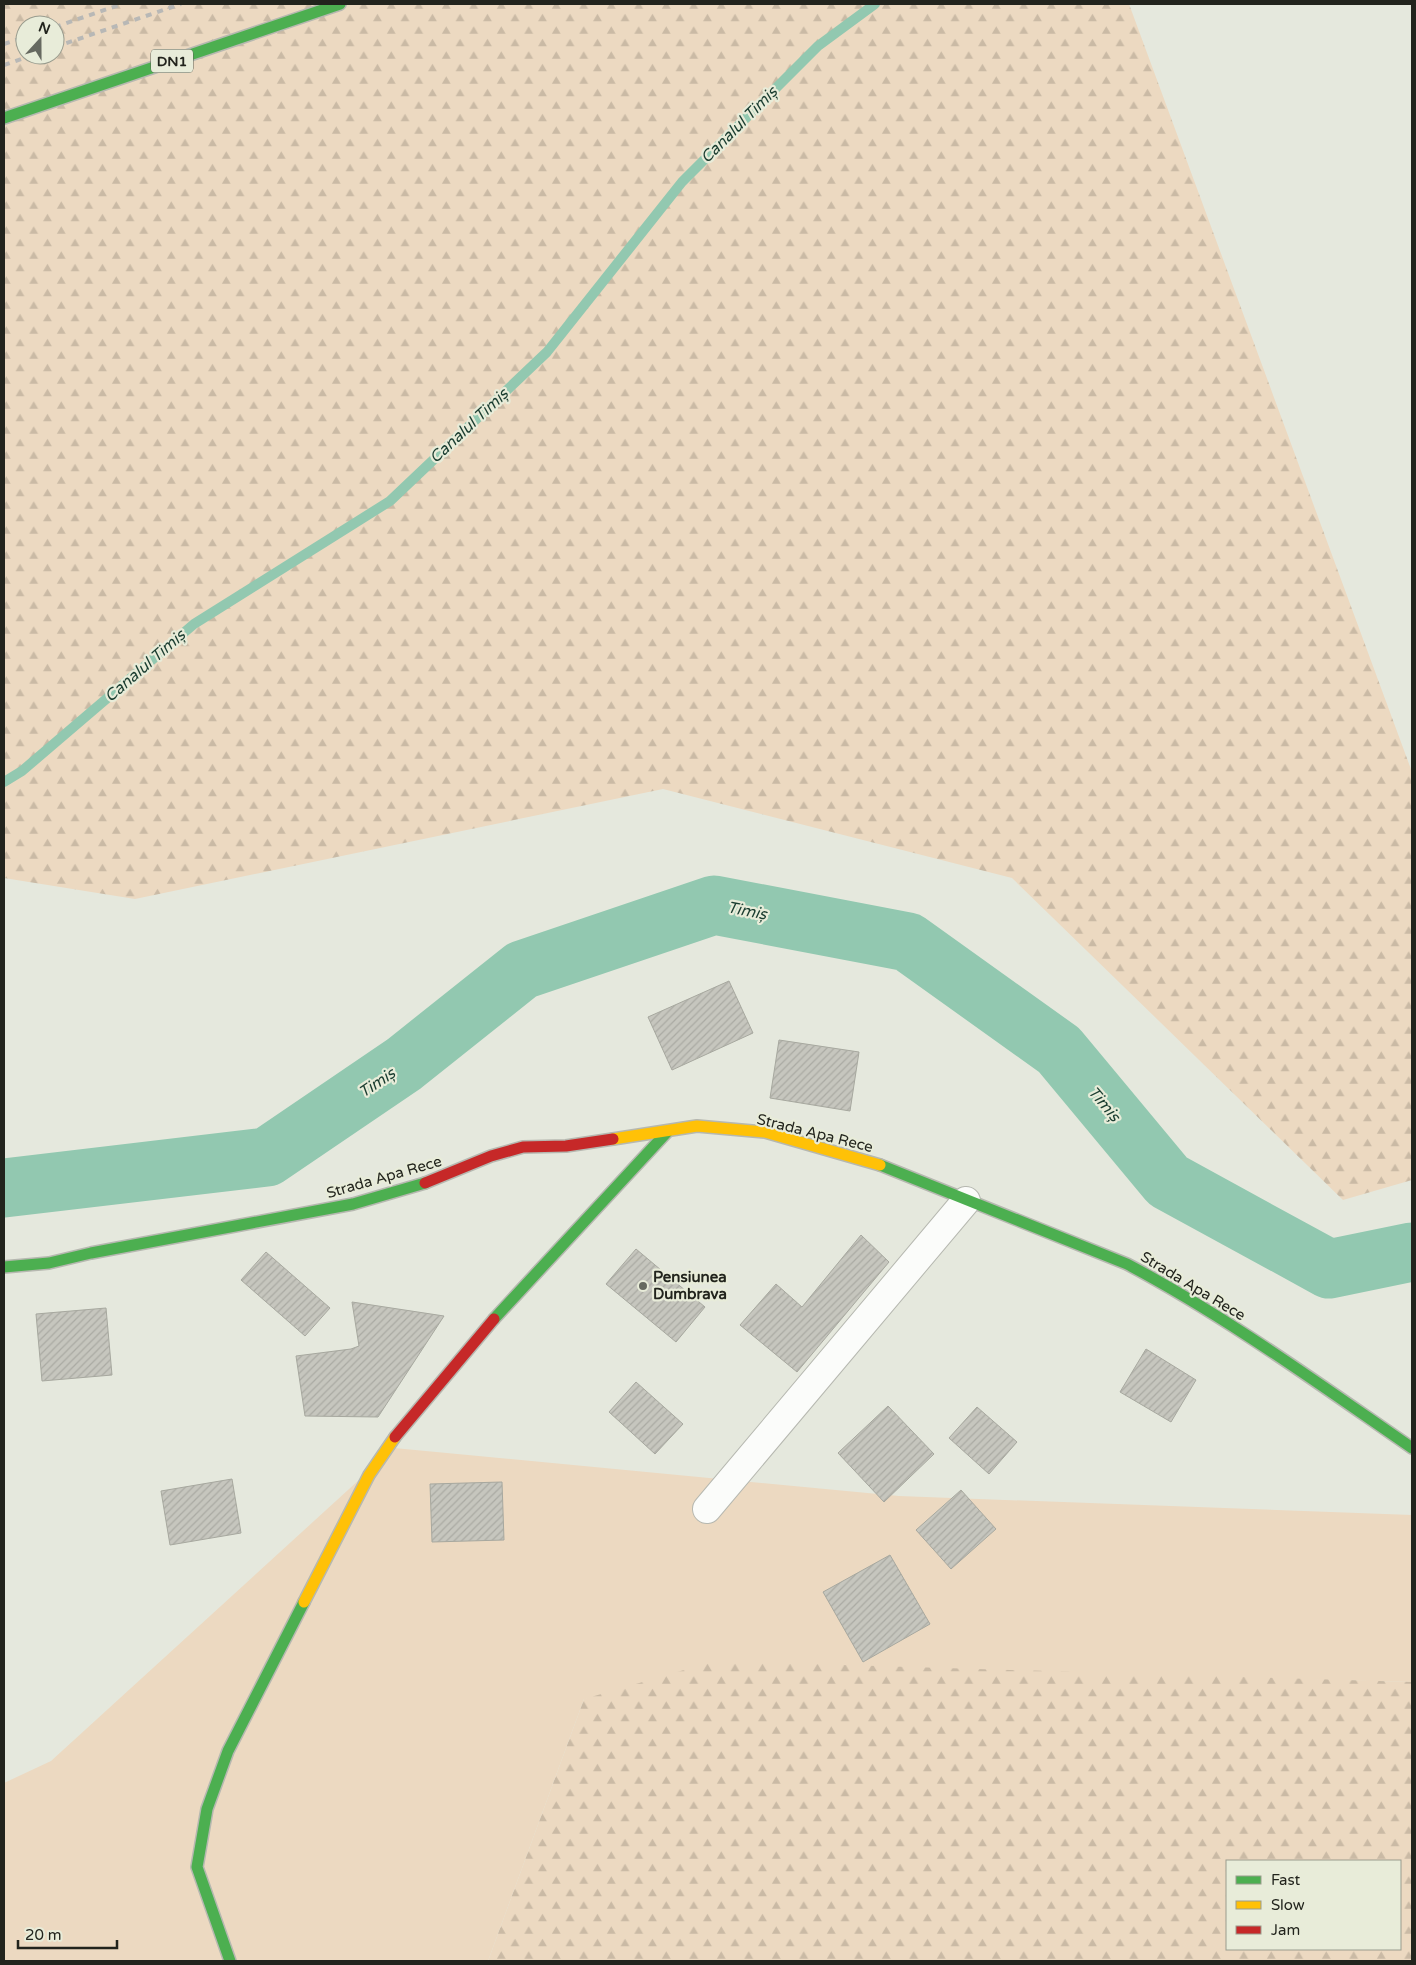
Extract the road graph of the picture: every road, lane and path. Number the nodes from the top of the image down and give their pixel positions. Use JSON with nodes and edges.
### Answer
{"nodes":[{"id":1,"x":340,"y":4,"type":"edge"},
{"id":2,"x":4,"y":118,"type":"edge"},
{"id":3,"x":668,"y":1130,"type":"junction"},
{"id":4,"x":966,"y":1201,"type":"junction"},
{"id":5,"x":4,"y":1267,"type":"edge"},
{"id":6,"x":1412,"y":1448,"type":"edge"},
{"id":7,"x":707,"y":1509,"type":"dead end"},
{"id":8,"x":230,"y":1961,"type":"edge"}],
"edges":[{"from":1,"to":2,"type":"main road","number":"DN1"},
{"from":3,"to":4,"type":"main road","name":"Strada Apa Rece"},
{"from":3,"to":5,"type":"main road","name":"Strada Apa Rece"},
{"from":3,"to":8,"type":"main road"},
{"from":4,"to":6,"type":"main road","name":"Strada Apa Rece"},
{"from":4,"to":7,"type":"street"}]}
